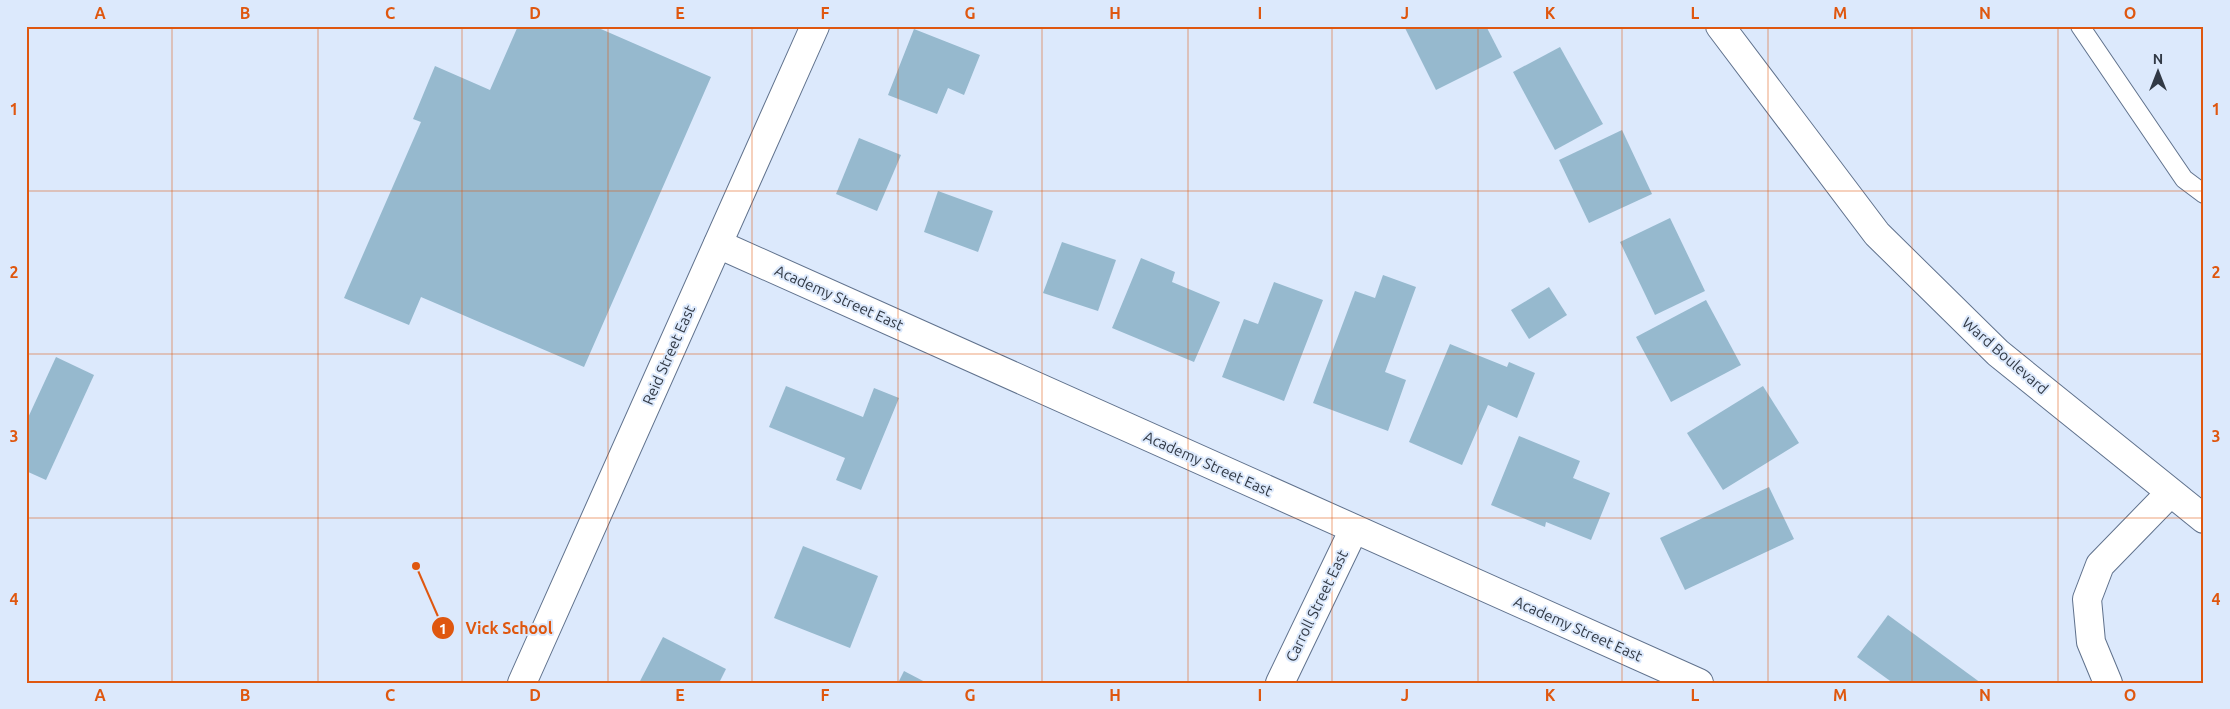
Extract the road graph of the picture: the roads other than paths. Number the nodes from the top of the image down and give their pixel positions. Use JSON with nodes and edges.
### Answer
{"nodes":[{"id":1,"x":815,"y":26,"type":"edge"},
{"id":2,"x":1720,"y":26,"type":"edge"},
{"id":3,"x":2080,"y":26,"type":"edge"},
{"id":4,"x":2204,"y":194,"type":"edge"},
{"id":5,"x":718,"y":244,"type":"junction"},
{"id":6,"x":2170,"y":493,"type":"junction"},
{"id":7,"x":2204,"y":519,"type":"edge"},
{"id":8,"x":1354,"y":529,"type":"junction"},
{"id":9,"x":522,"y":683,"type":"edge"},
{"id":10,"x":1280,"y":683,"type":"edge"},
{"id":11,"x":1699,"y":683,"type":"edge"},
{"id":12,"x":2108,"y":683,"type":"edge"}],
"edges":[{"from":1,"to":5,"type":"street","name":"Reid Street East"},
{"from":2,"to":6,"type":"street","name":"Ward Boulevard"},
{"from":3,"to":4,"type":"lane"},
{"from":5,"to":8,"type":"street","name":"Academy Street East"},
{"from":5,"to":9,"type":"street","name":"Reid Street East"},
{"from":6,"to":7,"type":"street","name":"Ward Boulevard"},
{"from":6,"to":12,"type":"street"},
{"from":8,"to":10,"type":"street","name":"Carroll Street East"},
{"from":8,"to":11,"type":"street","name":"Academy Street East"}]}
